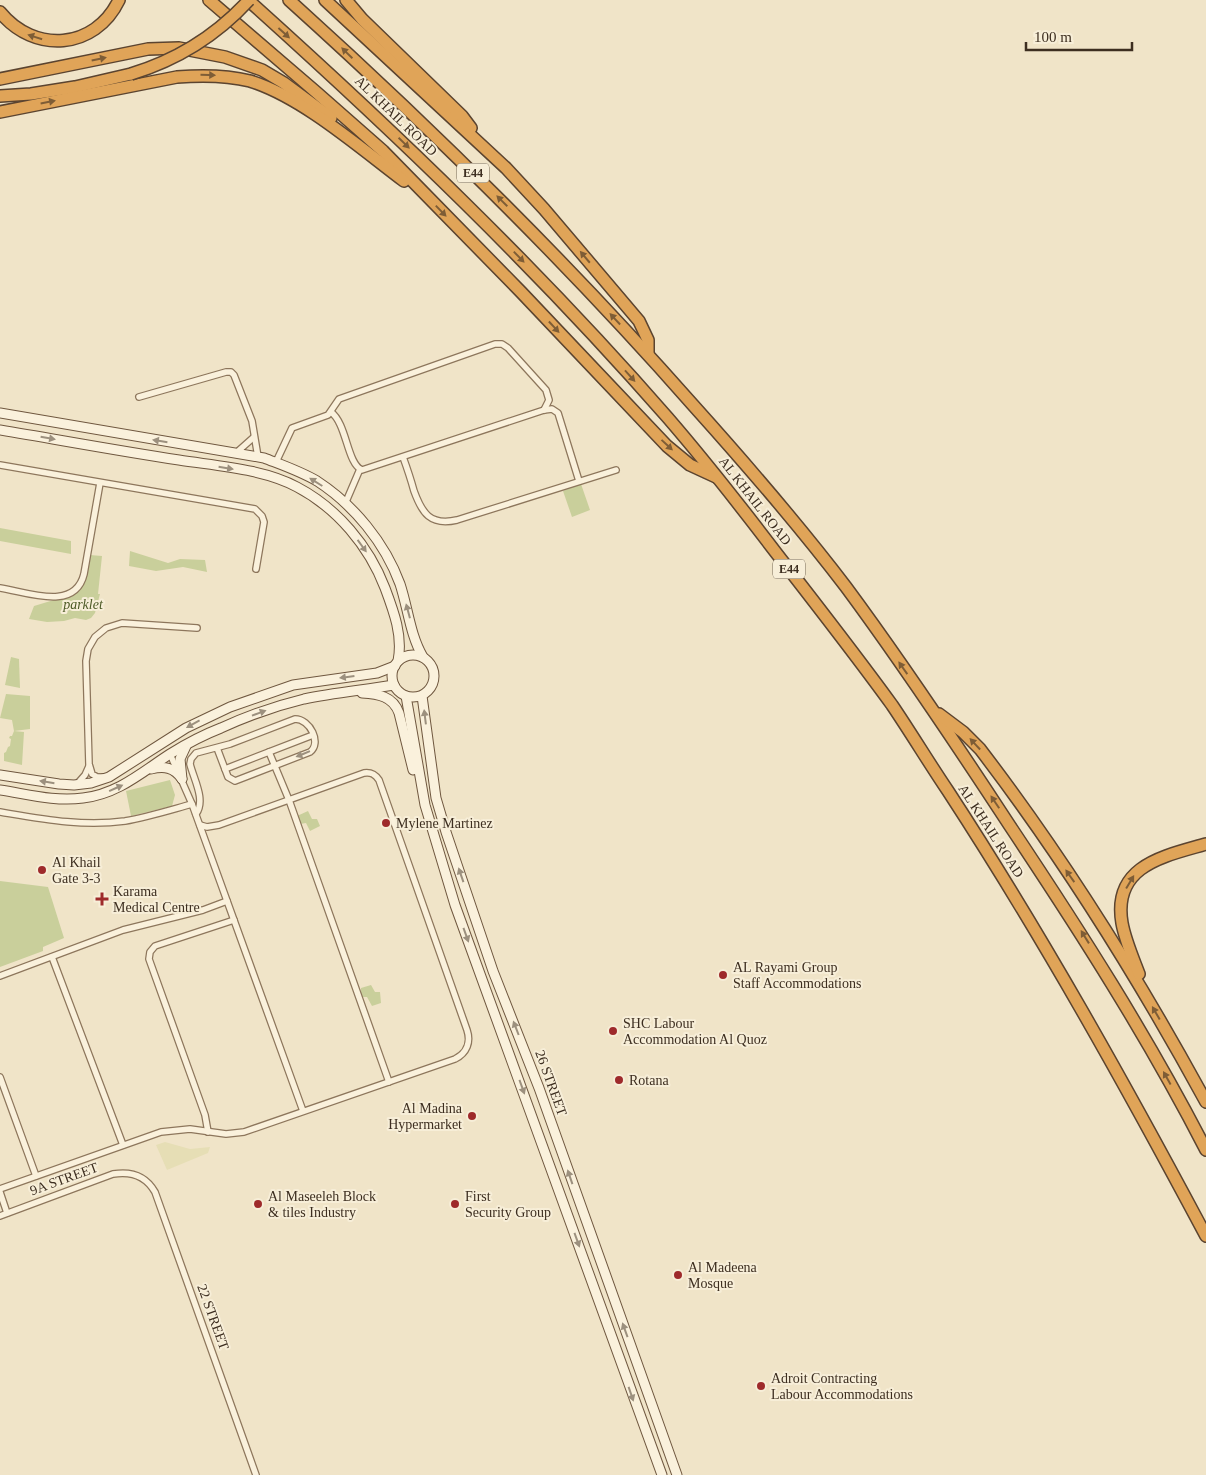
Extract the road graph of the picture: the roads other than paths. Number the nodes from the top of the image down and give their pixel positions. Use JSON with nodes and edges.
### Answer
{"nodes":[{"id":1,"x":119,"y":0,"type":"edge"},
{"id":2,"x":209,"y":0,"type":"edge"},
{"id":3,"x":249,"y":0,"type":"edge"},
{"id":4,"x":289,"y":0,"type":"edge"},
{"id":5,"x":325,"y":0,"type":"edge"},
{"id":6,"x":346,"y":0,"type":"edge"},
{"id":7,"x":0,"y":12,"type":"edge"},
{"id":8,"x":0,"y":79,"type":"edge"},
{"id":9,"x":31,"y":94,"type":"junction"},
{"id":10,"x":0,"y":96,"type":"edge"},
{"id":11,"x":0,"y":102,"type":"edge"},
{"id":12,"x":0,"y":112,"type":"edge"},
{"id":13,"x":473,"y":137,"type":"junction"},
{"id":14,"x":382,"y":151,"type":"junction"},
{"id":15,"x":424,"y":193,"type":"junction"},
{"id":16,"x":648,"y":354,"type":"junction"},
{"id":17,"x":139,"y":397,"type":"dead end"},
{"id":18,"x":544,"y":410,"type":"junction"},
{"id":19,"x":0,"y":412,"type":"edge"},
{"id":20,"x":330,"y":412,"type":"junction"},
{"id":21,"x":0,"y":430,"type":"edge"},
{"id":22,"x":254,"y":437,"type":"junction"},
{"id":23,"x":236,"y":453,"type":"junction"},
{"id":24,"x":258,"y":457,"type":"junction"},
{"id":25,"x":403,"y":457,"type":"junction"},
{"id":26,"x":276,"y":462,"type":"junction"},
{"id":27,"x":0,"y":465,"type":"edge"},
{"id":28,"x":360,"y":469,"type":"junction"},
{"id":29,"x":616,"y":470,"type":"dead end"},
{"id":30,"x":718,"y":477,"type":"junction"},
{"id":31,"x":579,"y":481,"type":"junction"},
{"id":32,"x":100,"y":483,"type":"junction"},
{"id":33,"x":345,"y":504,"type":"junction"},
{"id":34,"x":256,"y":569,"type":"dead end"},
{"id":35,"x":0,"y":588,"type":"edge"},
{"id":36,"x":197,"y":628,"type":"dead end"},
{"id":37,"x":423,"y":657,"type":"junction"},
{"id":38,"x":396,"y":664,"type":"junction"},
{"id":39,"x":394,"y":685,"type":"junction"},
{"id":40,"x":349,"y":692,"type":"junction"},
{"id":41,"x":406,"y":696,"type":"junction"},
{"id":42,"x":422,"y":696,"type":"junction"},
{"id":43,"x":933,"y":711,"type":"junction"},
{"id":44,"x":176,"y":735,"type":"junction"},
{"id":45,"x":313,"y":735,"type":"junction"},
{"id":46,"x":188,"y":744,"type":"junction"},
{"id":47,"x":217,"y":748,"type":"junction"},
{"id":48,"x":269,"y":752,"type":"junction"},
{"id":49,"x":170,"y":754,"type":"junction"},
{"id":50,"x":89,"y":764,"type":"junction"},
{"id":51,"x":274,"y":765,"type":"junction"},
{"id":52,"x":225,"y":769,"type":"junction"},
{"id":53,"x":148,"y":770,"type":"junction"},
{"id":54,"x":0,"y":775,"type":"edge"},
{"id":55,"x":109,"y":777,"type":"junction"},
{"id":56,"x":182,"y":779,"type":"junction"},
{"id":57,"x":74,"y":785,"type":"junction"},
{"id":58,"x":0,"y":790,"type":"edge"},
{"id":59,"x":421,"y":790,"type":"junction"},
{"id":60,"x":289,"y":800,"type":"junction"},
{"id":61,"x":192,"y":804,"type":"junction"},
{"id":62,"x":0,"y":812,"type":"edge"},
{"id":63,"x":196,"y":814,"type":"junction"},
{"id":64,"x":200,"y":825,"type":"junction"},
{"id":65,"x":1206,"y":844,"type":"edge"},
{"id":66,"x":227,"y":901,"type":"junction"},
{"id":67,"x":470,"y":901,"type":"junction"},
{"id":68,"x":455,"y":904,"type":"junction"},
{"id":69,"x":234,"y":920,"type":"junction"},
{"id":70,"x":52,"y":957,"type":"junction"},
{"id":71,"x":0,"y":976,"type":"edge"},
{"id":72,"x":1146,"y":994,"type":"junction"},
{"id":73,"x":0,"y":1077,"type":"edge"},
{"id":74,"x":1194,"y":1080,"type":"junction"},
{"id":75,"x":389,"y":1082,"type":"junction"},
{"id":76,"x":1206,"y":1088,"type":"edge"},
{"id":77,"x":1206,"y":1102,"type":"edge"},
{"id":78,"x":303,"y":1111,"type":"junction"},
{"id":79,"x":208,"y":1132,"type":"junction"},
{"id":80,"x":123,"y":1145,"type":"junction"},
{"id":81,"x":1206,"y":1150,"type":"edge"},
{"id":82,"x":137,"y":1175,"type":"joint"},
{"id":83,"x":36,"y":1176,"type":"junction"},
{"id":84,"x":0,"y":1190,"type":"edge"},
{"id":85,"x":7,"y":1213,"type":"junction"},
{"id":86,"x":0,"y":1216,"type":"edge"},
{"id":87,"x":1206,"y":1236,"type":"edge"},
{"id":88,"x":661,"y":1474,"type":"edge"},
{"id":89,"x":256,"y":1475,"type":"edge"},
{"id":90,"x":677,"y":1475,"type":"edge"}],
"edges":[{"from":1,"to":7,"type":"highway","one_way":true},
{"from":2,"to":14,"type":"highway"},
{"from":3,"to":9,"type":"highway","bridge":true},
{"from":3,"to":30,"type":"highway","name":"AL KHAIL ROAD","number":"E44","one_way":true},
{"from":16,"to":4,"type":"highway","name":"AL KHAIL ROAD","number":"E44","one_way":true},
{"from":5,"to":13,"type":"highway"},
{"from":6,"to":13,"type":"highway"},
{"from":8,"to":14,"type":"highway","one_way":true},
{"from":9,"to":10,"type":"highway"},
{"from":9,"to":11,"type":"highway"},
{"from":12,"to":15,"type":"highway","one_way":true},
{"from":16,"to":13,"type":"highway","one_way":true},
{"from":14,"to":15,"type":"highway"},
{"from":15,"to":30,"type":"highway","one_way":true},
{"from":43,"to":16,"type":"highway","name":"AL KHAIL ROAD","number":"E44","one_way":true},
{"from":17,"to":22,"type":"street"},
{"from":18,"to":20,"type":"street"},
{"from":18,"to":25,"type":"street"},
{"from":18,"to":31,"type":"street"},
{"from":23,"to":19,"type":"street","one_way":true},
{"from":20,"to":26,"type":"street"},
{"from":20,"to":28,"type":"street"},
{"from":21,"to":38,"type":"street","one_way":true},
{"from":22,"to":23,"type":"street"},
{"from":22,"to":24,"type":"street"},
{"from":23,"to":24,"type":"street"},
{"from":24,"to":26,"type":"street"},
{"from":25,"to":28,"type":"street"},
{"from":25,"to":31,"type":"street"},
{"from":33,"to":26,"type":"street","one_way":true},
{"from":27,"to":32,"type":"street"},
{"from":28,"to":33,"type":"street"},
{"from":29,"to":31,"type":"street"},
{"from":30,"to":87,"type":"highway","name":"AL KHAIL ROAD","number":"E44"},
{"from":32,"to":34,"type":"street"},
{"from":32,"to":35,"type":"street"},
{"from":37,"to":33,"type":"street","one_way":true},
{"from":36,"to":50,"type":"street"},
{"from":37,"to":38,"type":"street"},
{"from":37,"to":42,"type":"street"},
{"from":38,"to":39,"type":"street"},
{"from":38,"to":44,"type":"street","one_way":true},
{"from":39,"to":40,"type":"street"},
{"from":39,"to":41,"type":"street"},
{"from":46,"to":40,"type":"street","one_way":true},
{"from":40,"to":59,"type":"street"},
{"from":41,"to":42,"type":"street"},
{"from":41,"to":59,"type":"street","name":"26 STREET"},
{"from":67,"to":42,"type":"street","name":"26 STREET","one_way":true},
{"from":72,"to":43,"type":"highway","one_way":true},
{"from":81,"to":43,"type":"highway","name":"AL KHAIL ROAD","number":"E44","one_way":true},
{"from":44,"to":49,"type":"street"},
{"from":44,"to":55,"type":"street"},
{"from":45,"to":47,"type":"street"},
{"from":45,"to":48,"type":"street"},
{"from":45,"to":51,"type":"street","one_way":true},
{"from":46,"to":49,"type":"street"},
{"from":46,"to":56,"type":"street"},
{"from":47,"to":52,"type":"street"},
{"from":47,"to":63,"type":"street"},
{"from":48,"to":51,"type":"street"},
{"from":48,"to":52,"type":"street"},
{"from":49,"to":53,"type":"street"},
{"from":49,"to":56,"type":"street"},
{"from":50,"to":55,"type":"street"},
{"from":50,"to":57,"type":"street"},
{"from":51,"to":52,"type":"street"},
{"from":51,"to":60,"type":"street"},
{"from":53,"to":56,"type":"street"},
{"from":58,"to":53,"type":"street","one_way":true},
{"from":57,"to":54,"type":"street","one_way":true},
{"from":55,"to":57,"type":"street"},
{"from":56,"to":61,"type":"street"},
{"from":59,"to":68,"type":"street","name":"26 STREET"},
{"from":60,"to":64,"type":"street"},
{"from":60,"to":75,"type":"street"},
{"from":60,"to":75,"type":"street"},
{"from":61,"to":62,"type":"street"},
{"from":61,"to":63,"type":"street"},
{"from":63,"to":64,"type":"street"},
{"from":64,"to":66,"type":"street"},
{"from":72,"to":65,"type":"highway","one_way":true},
{"from":66,"to":69,"type":"street"},
{"from":66,"to":70,"type":"street"},
{"from":67,"to":68,"type":"street"},
{"from":90,"to":67,"type":"street","name":"26 STREET","one_way":true},
{"from":68,"to":88,"type":"street","name":"26 STREET","one_way":true},
{"from":69,"to":78,"type":"street"},
{"from":69,"to":79,"type":"street"},
{"from":70,"to":71,"type":"street"},
{"from":70,"to":80,"type":"street"},
{"from":74,"to":72,"type":"highway","one_way":true},
{"from":73,"to":83,"type":"street"},
{"from":74,"to":76,"type":"highway"},
{"from":74,"to":77,"type":"highway"},
{"from":75,"to":78,"type":"street"},
{"from":78,"to":79,"type":"street"},
{"from":79,"to":80,"type":"street"},
{"from":80,"to":83,"type":"street"},
{"from":82,"to":85,"type":"street","name":"9A STREET"},
{"from":82,"to":89,"type":"street","name":"22 STREET"},
{"from":83,"to":84,"type":"street"},
{"from":84,"to":85,"type":"street"},
{"from":85,"to":86,"type":"street","name":"9A STREET"}]}
